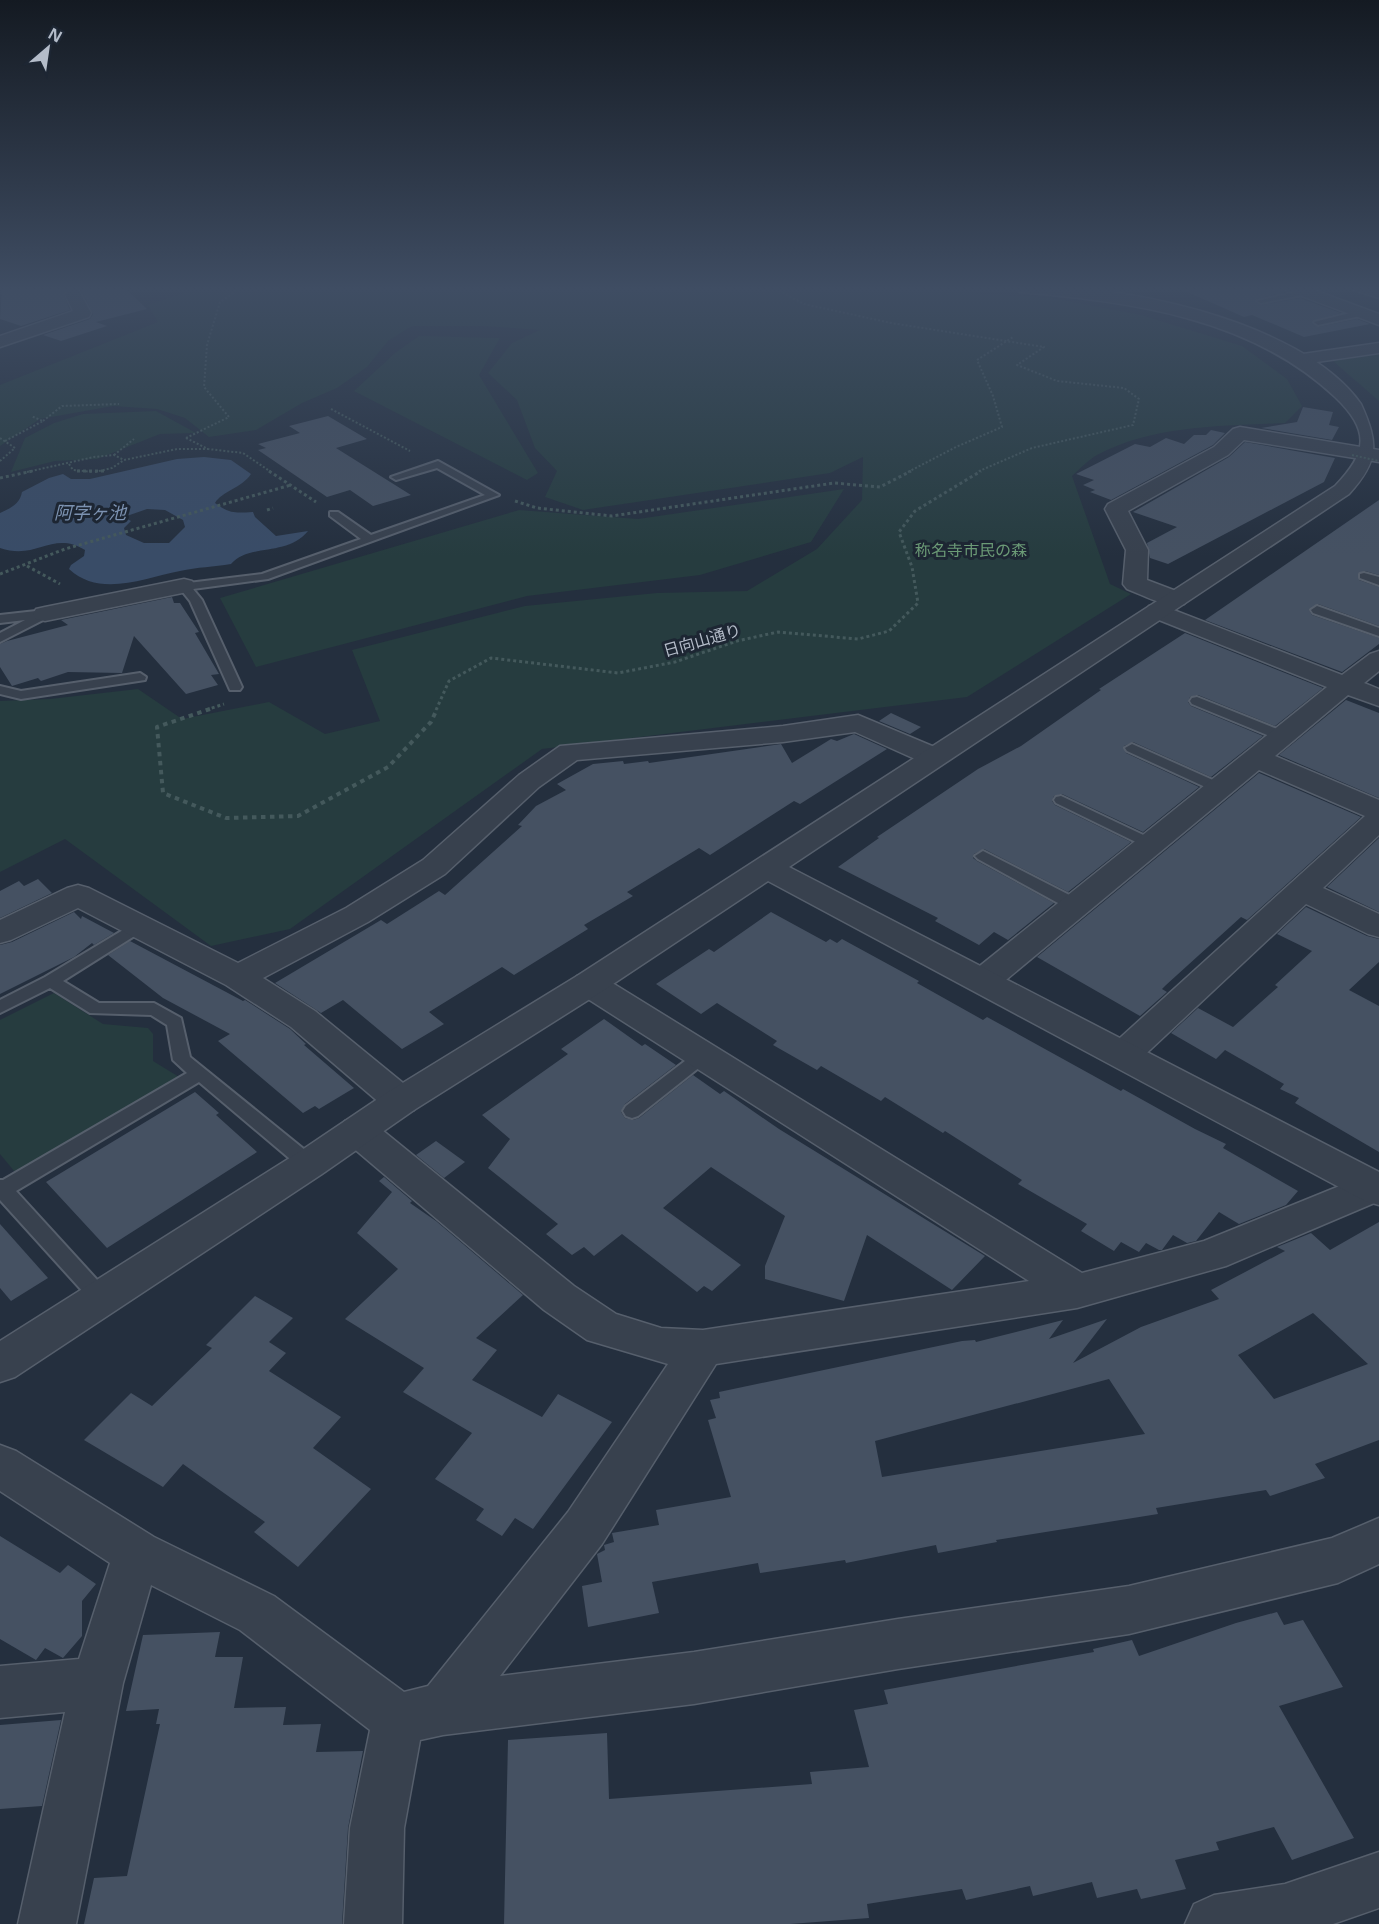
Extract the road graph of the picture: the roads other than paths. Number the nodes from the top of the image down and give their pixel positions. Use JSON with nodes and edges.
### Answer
{"nodes":[{"id":1,"x":1325,"y":377,"type":"edge"},
{"id":2,"x":1371,"y":457,"type":"edge"},
{"id":3,"x":396,"y":477,"type":"dead end"},
{"id":4,"x":334,"y":514,"type":"road end"},
{"id":5,"x":369,"y":539,"type":"junction"},
{"id":6,"x":1364,"y":576,"type":"dead end"},
{"id":7,"x":1379,"y":581,"type":"edge"},
{"id":8,"x":184,"y":586,"type":"junction"},
{"id":9,"x":1167,"y":605,"type":"junction"},
{"id":10,"x":1317,"y":610,"type":"dead end"},
{"id":11,"x":45,"y":614,"type":"junction"},
{"id":12,"x":0,"y":620,"type":"edge"},
{"id":13,"x":1379,"y":632,"type":"edge"},
{"id":14,"x":0,"y":638,"type":"edge"},
{"id":15,"x":1379,"y":659,"type":"edge"},
{"id":16,"x":141,"y":677,"type":"dead end"},
{"id":17,"x":1345,"y":685,"type":"junction"},
{"id":18,"x":235,"y":687,"type":"road end"},
{"id":19,"x":0,"y":690,"type":"edge"},
{"id":20,"x":1379,"y":698,"type":"edge"},
{"id":21,"x":1197,"y":701,"type":"dead end"},
{"id":22,"x":1282,"y":736,"type":"junction"},
{"id":23,"x":1132,"y":748,"type":"dead end"},
{"id":24,"x":934,"y":757,"type":"junction"},
{"id":25,"x":1255,"y":758,"type":"junction"},
{"id":26,"x":1219,"y":788,"type":"junction"},
{"id":27,"x":1061,"y":800,"type":"dead end"},
{"id":28,"x":1379,"y":811,"type":"edge"},
{"id":29,"x":1379,"y":819,"type":"edge"},
{"id":30,"x":1151,"y":844,"type":"junction"},
{"id":31,"x":983,"y":856,"type":"dead end"},
{"id":32,"x":766,"y":867,"type":"junction"},
{"id":33,"x":1302,"y":891,"type":"junction"},
{"id":34,"x":1075,"y":905,"type":"junction"},
{"id":35,"x":138,"y":926,"type":"junction"},
{"id":36,"x":1379,"y":927,"type":"edge"},
{"id":37,"x":0,"y":933,"type":"edge"},
{"id":38,"x":238,"y":977,"type":"junction"},
{"id":39,"x":51,"y":981,"type":"junction"},
{"id":40,"x":983,"y":981,"type":"junction"},
{"id":41,"x":590,"y":984,"type":"junction"},
{"id":42,"x":0,"y":1007,"type":"edge"},
{"id":43,"x":704,"y":1055,"type":"junction"},
{"id":44,"x":1123,"y":1055,"type":"junction"},
{"id":45,"x":200,"y":1073,"type":"junction"},
{"id":46,"x":401,"y":1101,"type":"junction"},
{"id":47,"x":632,"y":1111,"type":"dead end"},
{"id":48,"x":358,"y":1131,"type":"junction"},
{"id":49,"x":309,"y":1164,"type":"junction"},
{"id":50,"x":1376,"y":1188,"type":"edge"},
{"id":51,"x":1,"y":1189,"type":"edge"},
{"id":52,"x":1077,"y":1290,"type":"junction"},
{"id":53,"x":102,"y":1299,"type":"junction"},
{"id":54,"x":703,"y":1348,"type":"junction"},
{"id":55,"x":0,"y":1364,"type":"edge"},
{"id":56,"x":0,"y":1466,"type":"edge"},
{"id":57,"x":1379,"y":1539,"type":"edge"},
{"id":58,"x":137,"y":1553,"type":"junction"},
{"id":59,"x":97,"y":1683,"type":"junction"},
{"id":60,"x":0,"y":1692,"type":"edge"},
{"id":61,"x":420,"y":1714,"type":"junction"},
{"id":62,"x":1379,"y":1880,"type":"edge"},
{"id":63,"x":47,"y":1924,"type":"edge"},
{"id":64,"x":373,"y":1924,"type":"edge"},
{"id":65,"x":1214,"y":1924,"type":"edge"}],
"edges":[{"from":1,"to":2,"type":"street"},
{"from":2,"to":9,"type":"street"},
{"from":2,"to":9,"type":"street"},
{"from":3,"to":5,"type":"lane"},
{"from":4,"to":5,"type":"lane"},
{"from":5,"to":8,"type":"lane"},
{"from":6,"to":7,"type":"lane"},
{"from":8,"to":11,"type":"street"},
{"from":8,"to":18,"type":"lane"},
{"from":9,"to":17,"type":"street"},
{"from":9,"to":24,"type":"street"},
{"from":10,"to":13,"type":"lane"},
{"from":11,"to":12,"type":"lane"},
{"from":11,"to":14,"type":"lane"},
{"from":15,"to":17,"type":"street"},
{"from":16,"to":19,"type":"lane"},
{"from":17,"to":20,"type":"street"},
{"from":17,"to":22,"type":"street"},
{"from":21,"to":22,"type":"lane"},
{"from":22,"to":25,"type":"street"},
{"from":23,"to":26,"type":"lane"},
{"from":24,"to":32,"type":"street"},
{"from":24,"to":38,"type":"street"},
{"from":25,"to":26,"type":"street"},
{"from":25,"to":28,"type":"street"},
{"from":26,"to":30,"type":"street"},
{"from":27,"to":30,"type":"lane"},
{"from":29,"to":33,"type":"street"},
{"from":30,"to":34,"type":"street"},
{"from":31,"to":34,"type":"lane"},
{"from":32,"to":40,"type":"street"},
{"from":32,"to":41,"type":"street"},
{"from":33,"to":36,"type":"street"},
{"from":33,"to":44,"type":"street"},
{"from":34,"to":40,"type":"street"},
{"from":35,"to":37,"type":"street"},
{"from":35,"to":38,"type":"street"},
{"from":35,"to":39,"type":"lane"},
{"from":38,"to":46,"type":"street"},
{"from":39,"to":42,"type":"lane"},
{"from":39,"to":45,"type":"lane"},
{"from":40,"to":44,"type":"street"},
{"from":41,"to":43,"type":"street"},
{"from":41,"to":46,"type":"street"},
{"from":43,"to":47,"type":"lane"},
{"from":43,"to":52,"type":"street"},
{"from":44,"to":50,"type":"street"},
{"from":45,"to":49,"type":"lane"},
{"from":45,"to":51,"type":"lane"},
{"from":46,"to":48,"type":"street"},
{"from":48,"to":49,"type":"street"},
{"from":48,"to":54,"type":"street"},
{"from":49,"to":53,"type":"street"},
{"from":50,"to":52,"type":"street"},
{"from":51,"to":53,"type":"lane"},
{"from":52,"to":54,"type":"street"},
{"from":53,"to":55,"type":"street"},
{"from":54,"to":61,"type":"street"},
{"from":56,"to":58,"type":"street"},
{"from":57,"to":61,"type":"street"},
{"from":58,"to":59,"type":"street"},
{"from":58,"to":61,"type":"street"},
{"from":59,"to":60,"type":"street"},
{"from":59,"to":63,"type":"street"},
{"from":61,"to":64,"type":"street"},
{"from":62,"to":65,"type":"street"}]}
